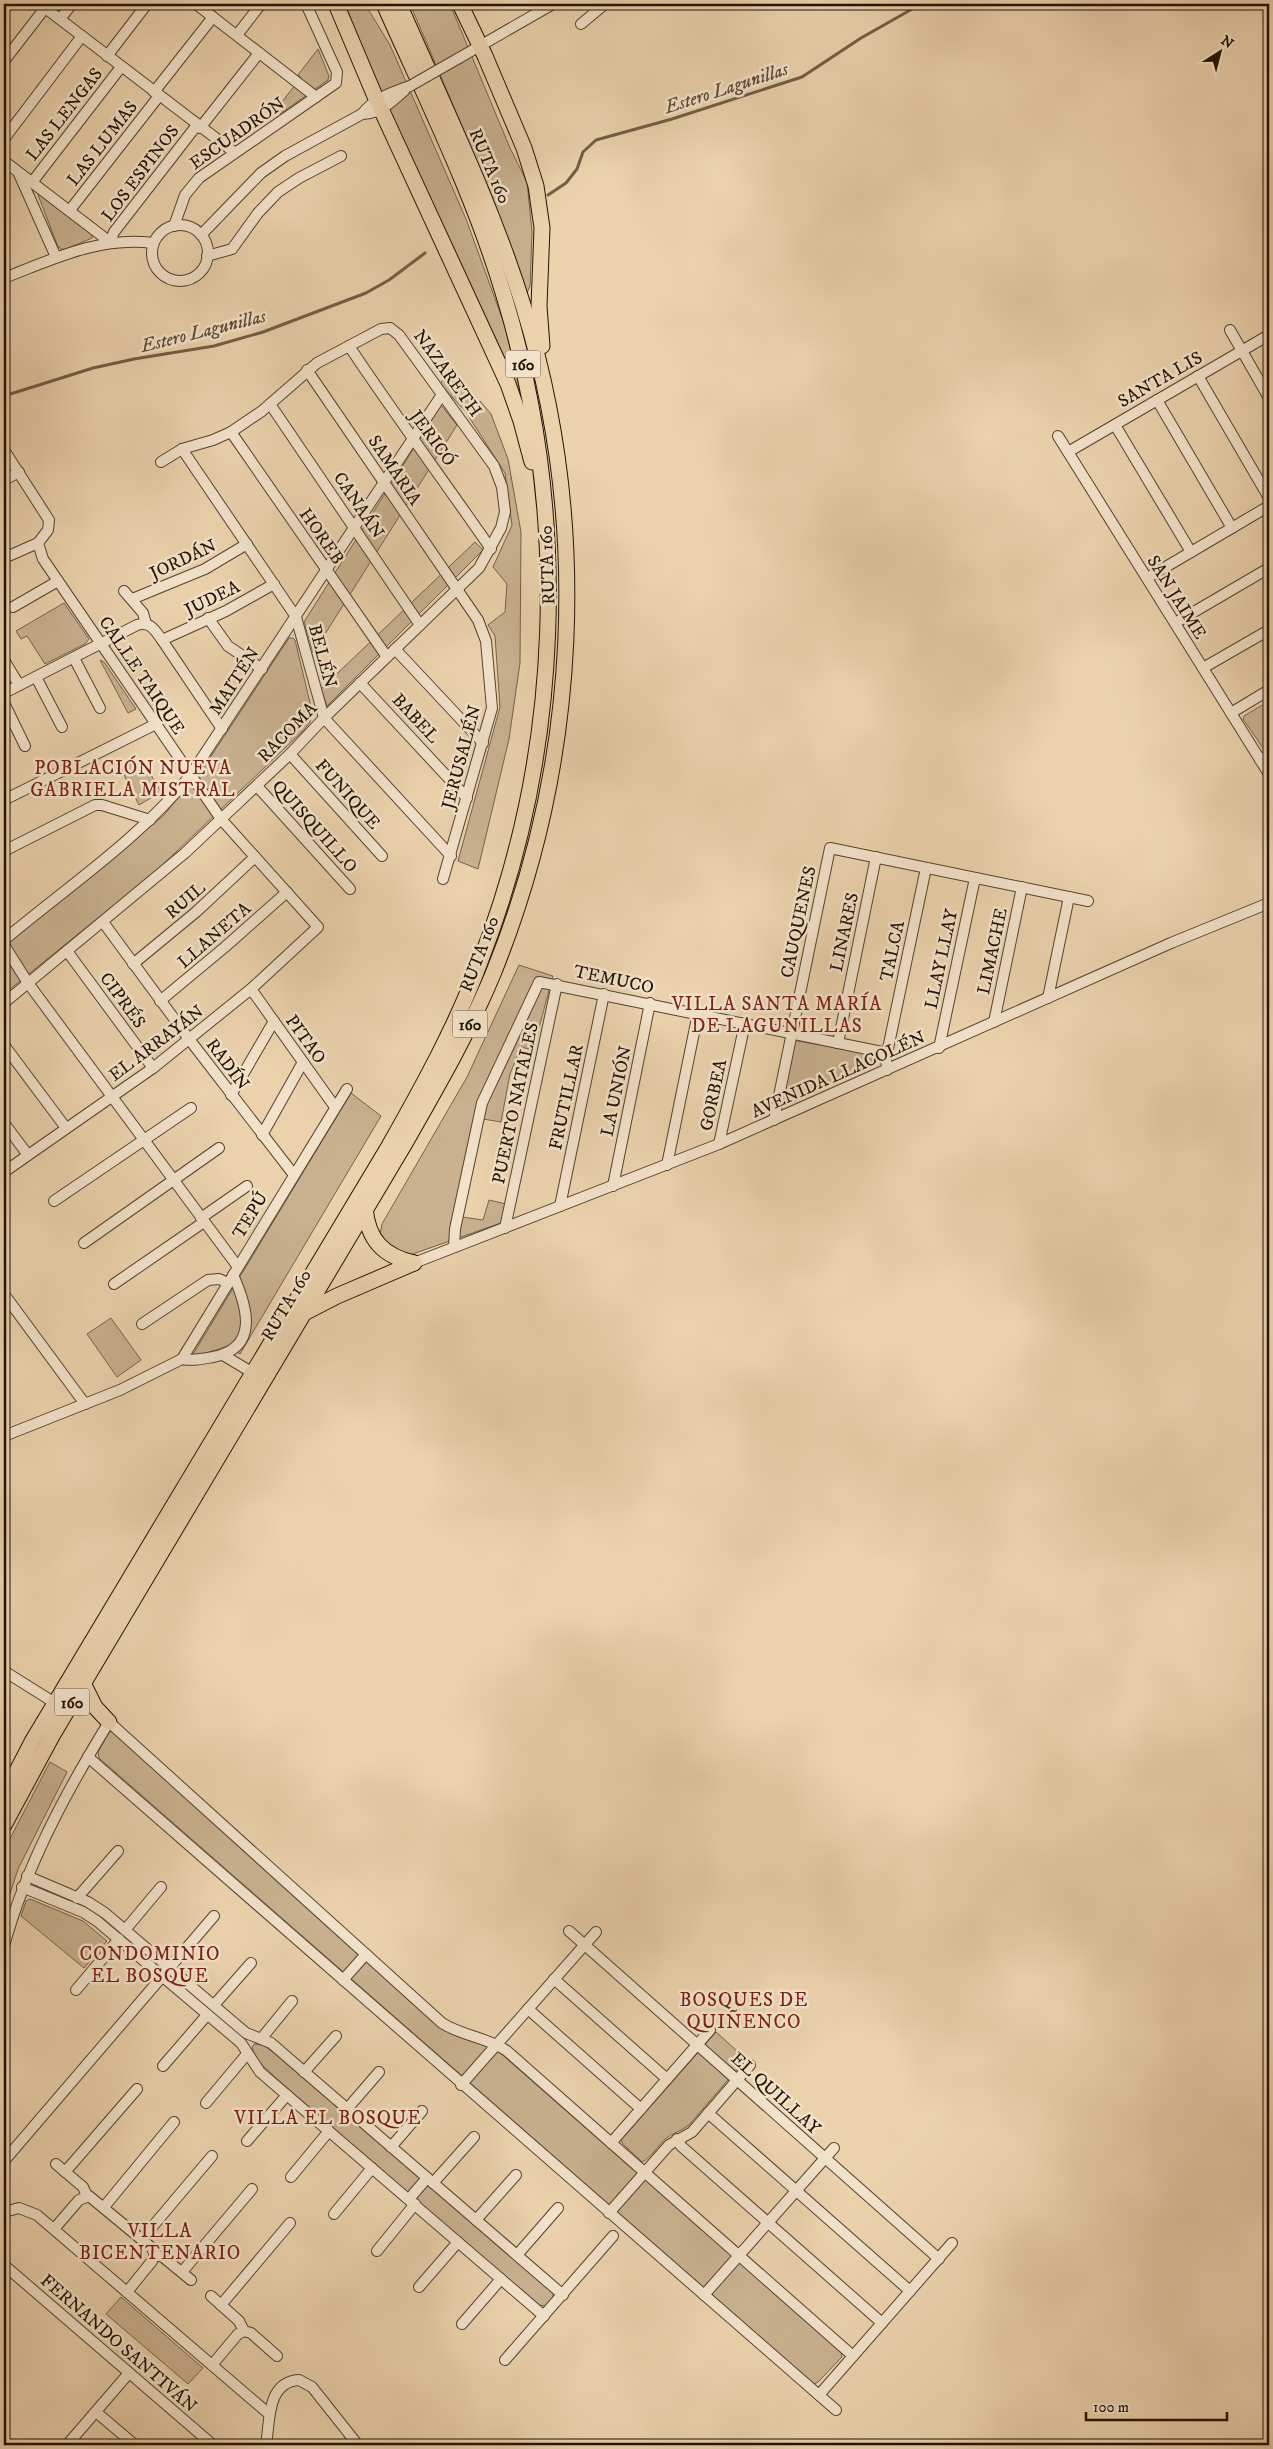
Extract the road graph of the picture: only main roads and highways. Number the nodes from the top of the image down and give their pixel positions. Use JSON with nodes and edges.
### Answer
{"nodes":[{"id":1,"x":336,"y":4,"type":"edge"},
{"id":2,"x":384,"y":4,"type":"edge"},
{"id":3,"x":398,"y":4,"type":"edge"},
{"id":4,"x":460,"y":4,"type":"edge"},
{"id":5,"x":547,"y":397,"type":"junction"},
{"id":6,"x":547,"y":535,"type":"junction"},
{"id":7,"x":366,"y":1208,"type":"junction"},
{"id":8,"x":302,"y":1314,"type":"junction"},
{"id":9,"x":83,"y":1683,"type":"junction"},
{"id":10,"x":109,"y":1722,"type":"road end"},
{"id":11,"x":4,"y":1796,"type":"edge"},
{"id":12,"x":4,"y":1825,"type":"edge"}],
"edges":[{"from":1,"to":6,"type":"highway"},
{"from":2,"to":6,"type":"highway","name":"RUTA 160","number":"160"},
{"from":3,"to":5,"type":"highway","name":"RUTA 160","number":"160"},
{"from":4,"to":5,"type":"highway"},
{"from":5,"to":7,"type":"highway","name":"RUTA 160","number":"160"},
{"from":6,"to":11,"type":"highway","name":"RUTA 160","number":"160"},
{"from":7,"to":8,"type":"highway","name":"RUTA 160","number":"160"},
{"from":7,"to":8,"type":"highway"},
{"from":8,"to":9,"type":"highway","name":"RUTA 160","number":"160"},
{"from":9,"to":10,"type":"highway"},
{"from":9,"to":12,"type":"highway","name":"RUTA 160","number":"160"}]}
